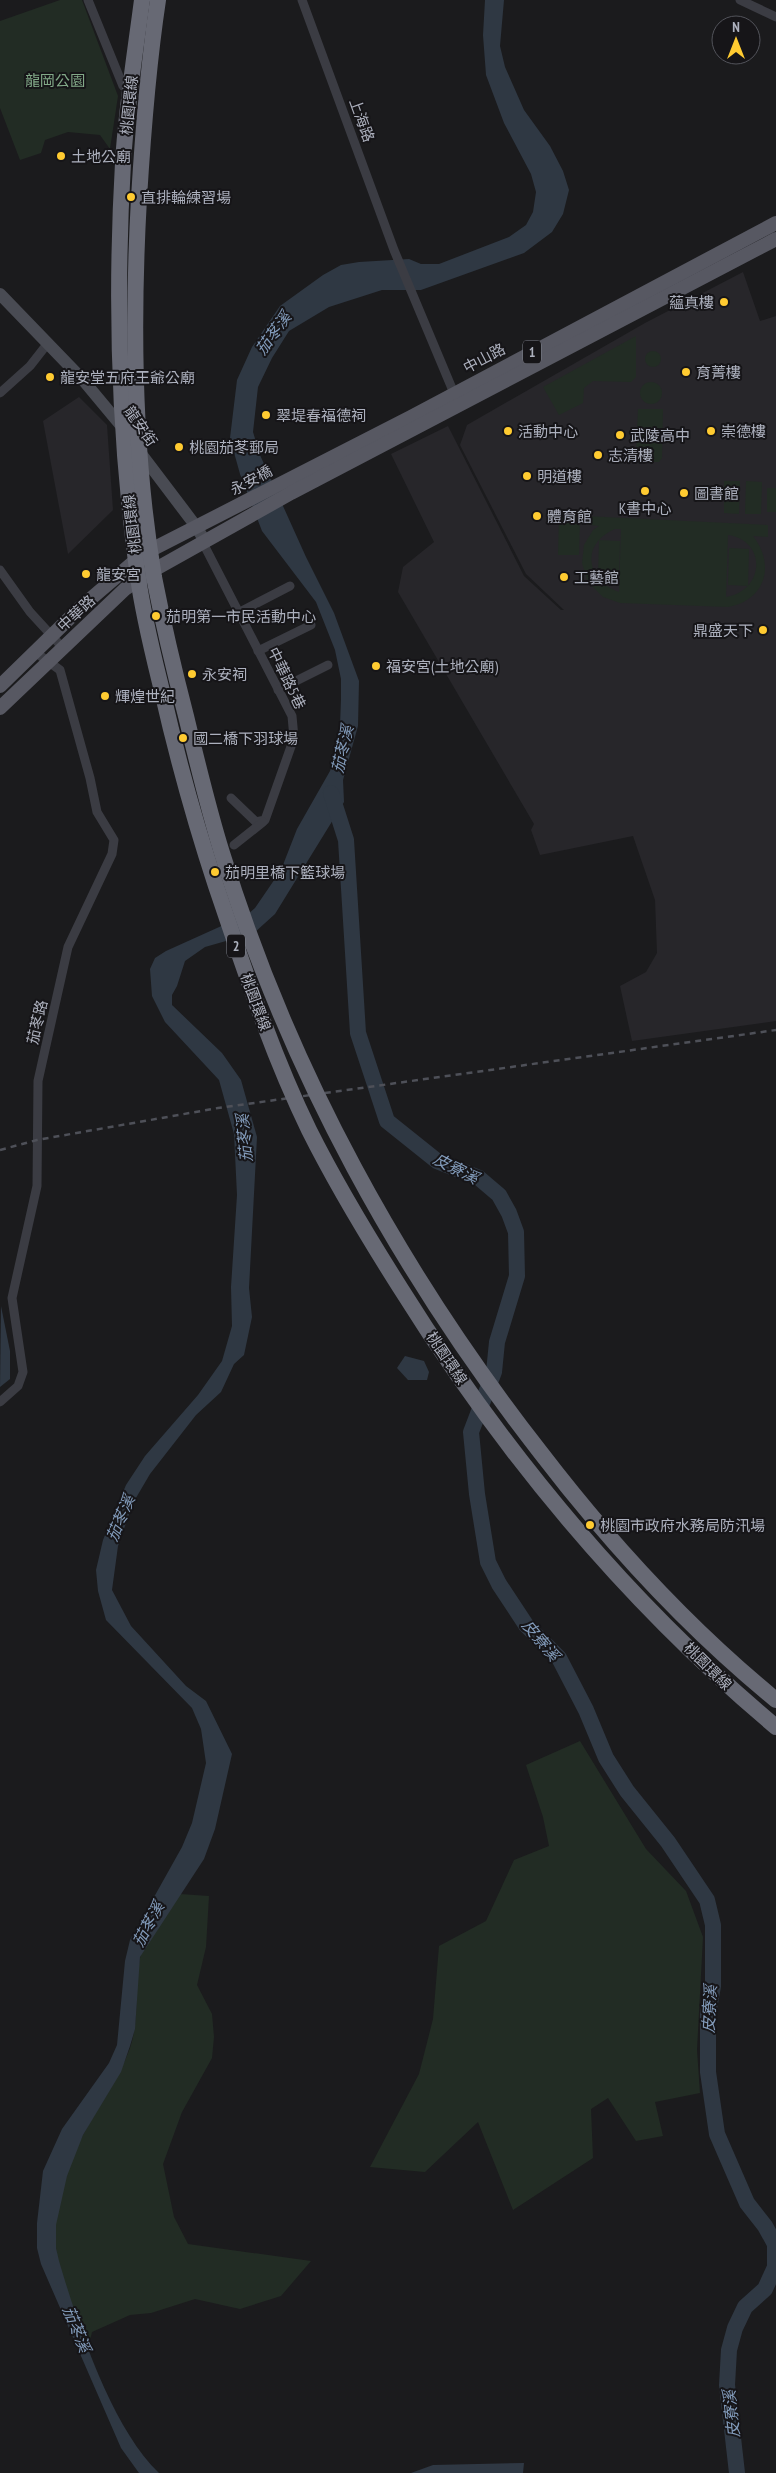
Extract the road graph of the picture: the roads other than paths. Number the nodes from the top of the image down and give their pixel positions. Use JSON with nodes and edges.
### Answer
{"nodes":[{"id":1,"x":88,"y":0,"type":"edge"},
{"id":2,"x":142,"y":0,"type":"edge"},
{"id":3,"x":158,"y":0,"type":"edge"},
{"id":4,"x":302,"y":0,"type":"edge"},
{"id":5,"x":740,"y":0,"type":"edge"},
{"id":6,"x":776,"y":16,"type":"edge"},
{"id":7,"x":159,"y":86,"type":"dead end"},
{"id":8,"x":776,"y":223,"type":"edge"},
{"id":9,"x":776,"y":239,"type":"edge"},
{"id":10,"x":0,"y":294,"type":"edge"},
{"id":11,"x":48,"y":343,"type":"junction"},
{"id":12,"x":0,"y":393,"type":"edge"},
{"id":13,"x":456,"y":399,"type":"junction"},
{"id":14,"x":289,"y":486,"type":"junction"},
{"id":15,"x":230,"y":510,"type":"joint"},
{"id":16,"x":236,"y":523,"type":"joint"},
{"id":17,"x":196,"y":525,"type":"junction"},
{"id":18,"x":204,"y":542,"type":"junction"},
{"id":19,"x":0,"y":570,"type":"edge"},
{"id":20,"x":290,"y":586,"type":"dead end"},
{"id":21,"x":238,"y":613,"type":"junction"},
{"id":22,"x":311,"y":625,"type":"dead end"},
{"id":23,"x":52,"y":636,"type":"junction"},
{"id":24,"x":63,"y":648,"type":"junction"},
{"id":25,"x":258,"y":651,"type":"junction"},
{"id":26,"x":34,"y":652,"type":"junction"},
{"id":27,"x":48,"y":662,"type":"junction"},
{"id":28,"x":328,"y":665,"type":"dead end"},
{"id":29,"x":0,"y":686,"type":"edge"},
{"id":30,"x":278,"y":690,"type":"junction"},
{"id":31,"x":0,"y":708,"type":"edge"},
{"id":32,"x":231,"y":798,"type":"dead end"},
{"id":33,"x":265,"y":820,"type":"junction"},
{"id":34,"x":234,"y":845,"type":"dead end"},
{"id":35,"x":0,"y":1402,"type":"edge"},
{"id":36,"x":776,"y":1700,"type":"edge"},
{"id":37,"x":776,"y":1727,"type":"edge"}],
"edges":[{"from":1,"to":7,"type":"street"},
{"from":2,"to":37,"type":"highway","name":"桃園環線","number":"2","bridge":true},
{"from":3,"to":36,"type":"highway","name":"桃園環線","number":"2","bridge":true},
{"from":4,"to":13,"type":"street","name":"上海路"},
{"from":5,"to":6,"type":"street"},
{"from":8,"to":13,"type":"main road","name":"中山路","number":"1"},
{"from":9,"to":13,"type":"main road","name":"中山路","number":"1"},
{"from":10,"to":11,"type":"street","name":"龍安街"},
{"from":11,"to":12,"type":"street"},
{"from":11,"to":17,"type":"street","name":"龍安街"},
{"from":13,"to":14,"type":"main road","name":"中山路","number":"1"},
{"from":14,"to":15,"type":"main road","name":"永安橋","number":"1"},
{"from":14,"to":16,"type":"main road","name":"永安橋","number":"1"},
{"from":15,"to":17,"type":"main road","name":"中華路","number":"1"},
{"from":16,"to":18,"type":"main road","name":"中華路","number":"1"},
{"from":17,"to":18,"type":"street","name":"龍安街"},
{"from":17,"to":23,"type":"main road","name":"中華路","number":"1"},
{"from":18,"to":21,"type":"street","name":"中華路5巷"},
{"from":18,"to":24,"type":"main road","name":"中華路","number":"1"},
{"from":19,"to":23,"type":"street"},
{"from":20,"to":21,"type":"street"},
{"from":21,"to":25,"type":"street","name":"中華路5巷"},
{"from":22,"to":25,"type":"street"},
{"from":23,"to":24,"type":"street"},
{"from":23,"to":26,"type":"main road","name":"中華路","number":"1"},
{"from":24,"to":27,"type":"main road","name":"中華路","number":"1"},
{"from":25,"to":30,"type":"street","name":"中華路5巷"},
{"from":26,"to":27,"type":"street"},
{"from":26,"to":29,"type":"main road","name":"中華路","number":"1"},
{"from":27,"to":31,"type":"main road","name":"中華路","number":"1"},
{"from":27,"to":35,"type":"street","name":"茄苳路"},
{"from":28,"to":30,"type":"street"},
{"from":30,"to":33,"type":"street","name":"中華路5巷"},
{"from":32,"to":33,"type":"street"},
{"from":33,"to":34,"type":"street"}]}
